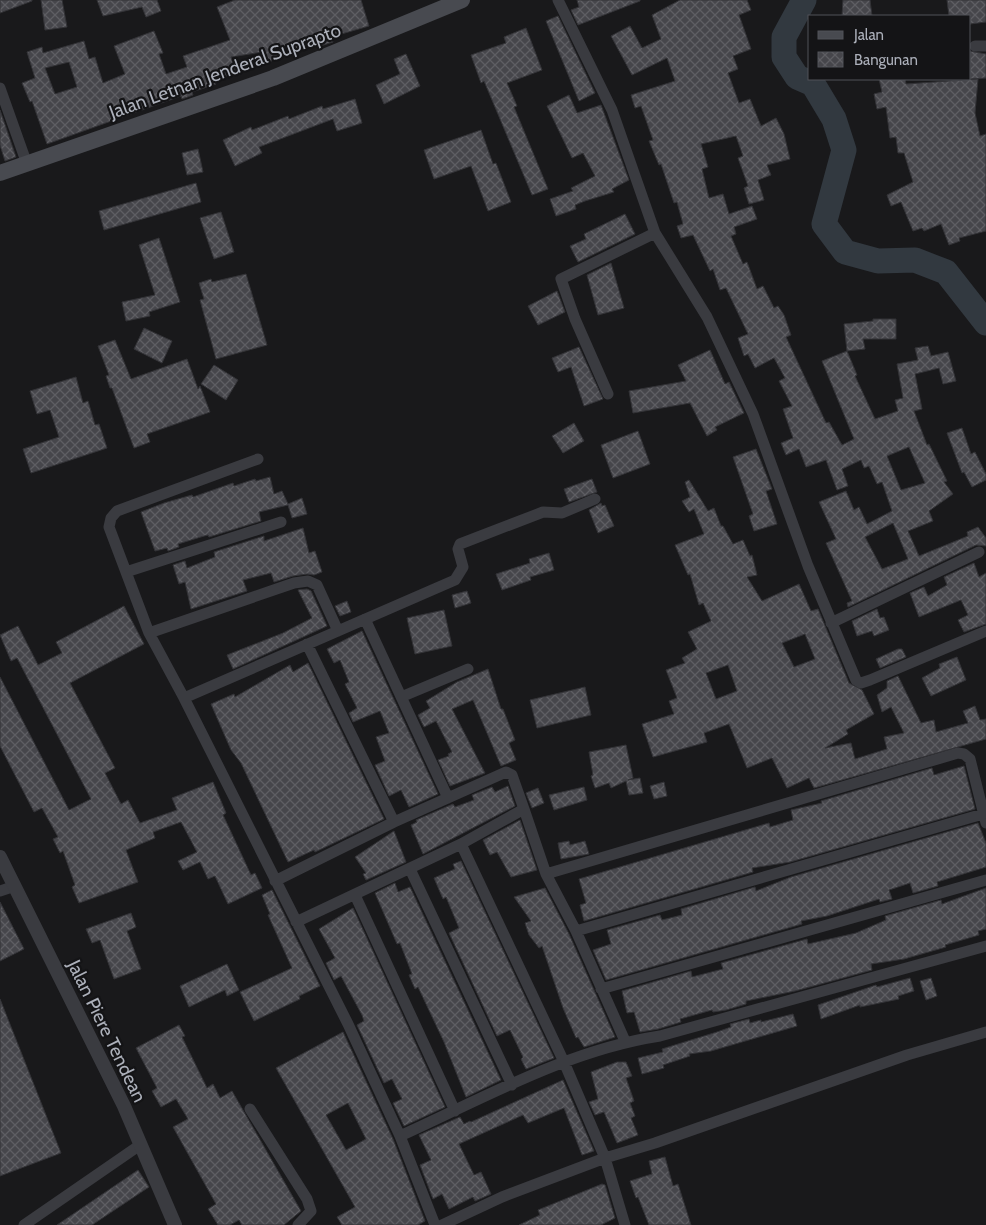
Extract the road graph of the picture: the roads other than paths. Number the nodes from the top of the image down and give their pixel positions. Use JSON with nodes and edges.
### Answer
{"nodes":[{"id":1,"x":462,"y":0,"type":"edge"},
{"id":2,"x":558,"y":0,"type":"edge"},
{"id":3,"x":0,"y":88,"type":"edge"},
{"id":4,"x":27,"y":164,"type":"junction"},
{"id":5,"x":0,"y":173,"type":"edge"},
{"id":6,"x":655,"y":233,"type":"junction"},
{"id":7,"x":608,"y":394,"type":"dead end"},
{"id":8,"x":258,"y":459,"type":"dead end"},
{"id":9,"x":596,"y":498,"type":"dead end"},
{"id":10,"x":281,"y":522,"type":"dead end"},
{"id":11,"x":980,"y":552,"type":"dead end"},
{"id":12,"x":126,"y":572,"type":"junction"},
{"id":13,"x":365,"y":619,"type":"junction"},
{"id":14,"x":831,"y":622,"type":"junction"},
{"id":15,"x":338,"y":631,"type":"junction"},
{"id":16,"x":986,"y":631,"type":"edge"},
{"id":17,"x":149,"y":633,"type":"junction"},
{"id":18,"x":307,"y":644,"type":"junction"},
{"id":19,"x":468,"y":669,"type":"dead end"},
{"id":20,"x":401,"y":697,"type":"junction"},
{"id":21,"x":184,"y":698,"type":"junction"},
{"id":22,"x":448,"y":798,"type":"junction"},
{"id":23,"x":524,"y":809,"type":"junction"},
{"id":24,"x":985,"y":819,"type":"edge"},
{"id":25,"x":394,"y":822,"type":"junction"},
{"id":26,"x":461,"y":844,"type":"junction"},
{"id":27,"x":0,"y":857,"type":"edge"},
{"id":28,"x":410,"y":868,"type":"junction"},
{"id":29,"x":546,"y":874,"type":"junction"},
{"id":30,"x":986,"y":880,"type":"edge"},
{"id":31,"x":275,"y":881,"type":"junction"},
{"id":32,"x":15,"y":886,"type":"junction"},
{"id":33,"x":0,"y":891,"type":"edge"},
{"id":34,"x":354,"y":895,"type":"junction"},
{"id":35,"x":296,"y":922,"type":"junction"},
{"id":36,"x":576,"y":931,"type":"junction"},
{"id":37,"x":986,"y":946,"type":"edge"},
{"id":38,"x":601,"y":989,"type":"junction"},
{"id":39,"x":986,"y":1032,"type":"edge"},
{"id":40,"x":625,"y":1041,"type":"junction"},
{"id":41,"x":564,"y":1062,"type":"junction"},
{"id":42,"x":512,"y":1085,"type":"junction"},
{"id":43,"x":250,"y":1109,"type":"dead end"},
{"id":44,"x":456,"y":1111,"type":"junction"},
{"id":45,"x":400,"y":1136,"type":"junction"},
{"id":46,"x":140,"y":1145,"type":"junction"},
{"id":47,"x":605,"y":1158,"type":"junction"},
{"id":48,"x":24,"y":1225,"type":"edge"},
{"id":49,"x":175,"y":1225,"type":"edge"},
{"id":50,"x":298,"y":1225,"type":"edge"},
{"id":51,"x":435,"y":1225,"type":"edge"},
{"id":52,"x":442,"y":1225,"type":"edge"},
{"id":53,"x":625,"y":1225,"type":"edge"}],
"edges":[{"from":1,"to":4,"type":"main road","name":"Jalan Letnan Jenderal Suprapto"},
{"from":2,"to":6,"type":"street"},
{"from":3,"to":4,"type":"street"},
{"from":4,"to":5,"type":"main road","name":"Jalan Letnan Jenderal Suprapto"},
{"from":6,"to":7,"type":"street"},
{"from":6,"to":14,"type":"street"},
{"from":8,"to":12,"type":"street"},
{"from":9,"to":13,"type":"street"},
{"from":10,"to":12,"type":"street"},
{"from":11,"to":14,"type":"street"},
{"from":12,"to":17,"type":"street"},
{"from":13,"to":15,"type":"street"},
{"from":13,"to":20,"type":"street"},
{"from":14,"to":16,"type":"street"},
{"from":15,"to":17,"type":"street"},
{"from":15,"to":18,"type":"street"},
{"from":17,"to":21,"type":"street"},
{"from":18,"to":21,"type":"street"},
{"from":18,"to":25,"type":"street"},
{"from":19,"to":20,"type":"street"},
{"from":20,"to":22,"type":"street"},
{"from":21,"to":31,"type":"street"},
{"from":22,"to":23,"type":"street"},
{"from":22,"to":25,"type":"street"},
{"from":23,"to":26,"type":"street"},
{"from":23,"to":29,"type":"street"},
{"from":24,"to":29,"type":"street"},
{"from":24,"to":36,"type":"street"},
{"from":25,"to":31,"type":"street"},
{"from":26,"to":28,"type":"street"},
{"from":26,"to":41,"type":"street"},
{"from":27,"to":32,"type":"street","name":"Jalan Piere Tendean"},
{"from":28,"to":34,"type":"street"},
{"from":28,"to":42,"type":"street"},
{"from":29,"to":36,"type":"street"},
{"from":30,"to":38,"type":"street"},
{"from":31,"to":35,"type":"street"},
{"from":32,"to":33,"type":"street"},
{"from":32,"to":46,"type":"street","name":"Jalan Piere Tendean"},
{"from":34,"to":35,"type":"street"},
{"from":34,"to":44,"type":"street"},
{"from":35,"to":45,"type":"street"},
{"from":36,"to":38,"type":"street"},
{"from":37,"to":40,"type":"street"},
{"from":38,"to":40,"type":"street"},
{"from":39,"to":47,"type":"street"},
{"from":40,"to":41,"type":"street"},
{"from":41,"to":42,"type":"street"},
{"from":41,"to":47,"type":"street"},
{"from":42,"to":44,"type":"street"},
{"from":43,"to":50,"type":"street"},
{"from":44,"to":45,"type":"street"},
{"from":45,"to":51,"type":"street"},
{"from":46,"to":48,"type":"street"},
{"from":46,"to":49,"type":"street","name":"Jalan Piere Tendean"},
{"from":47,"to":52,"type":"street"},
{"from":47,"to":53,"type":"street"}]}
